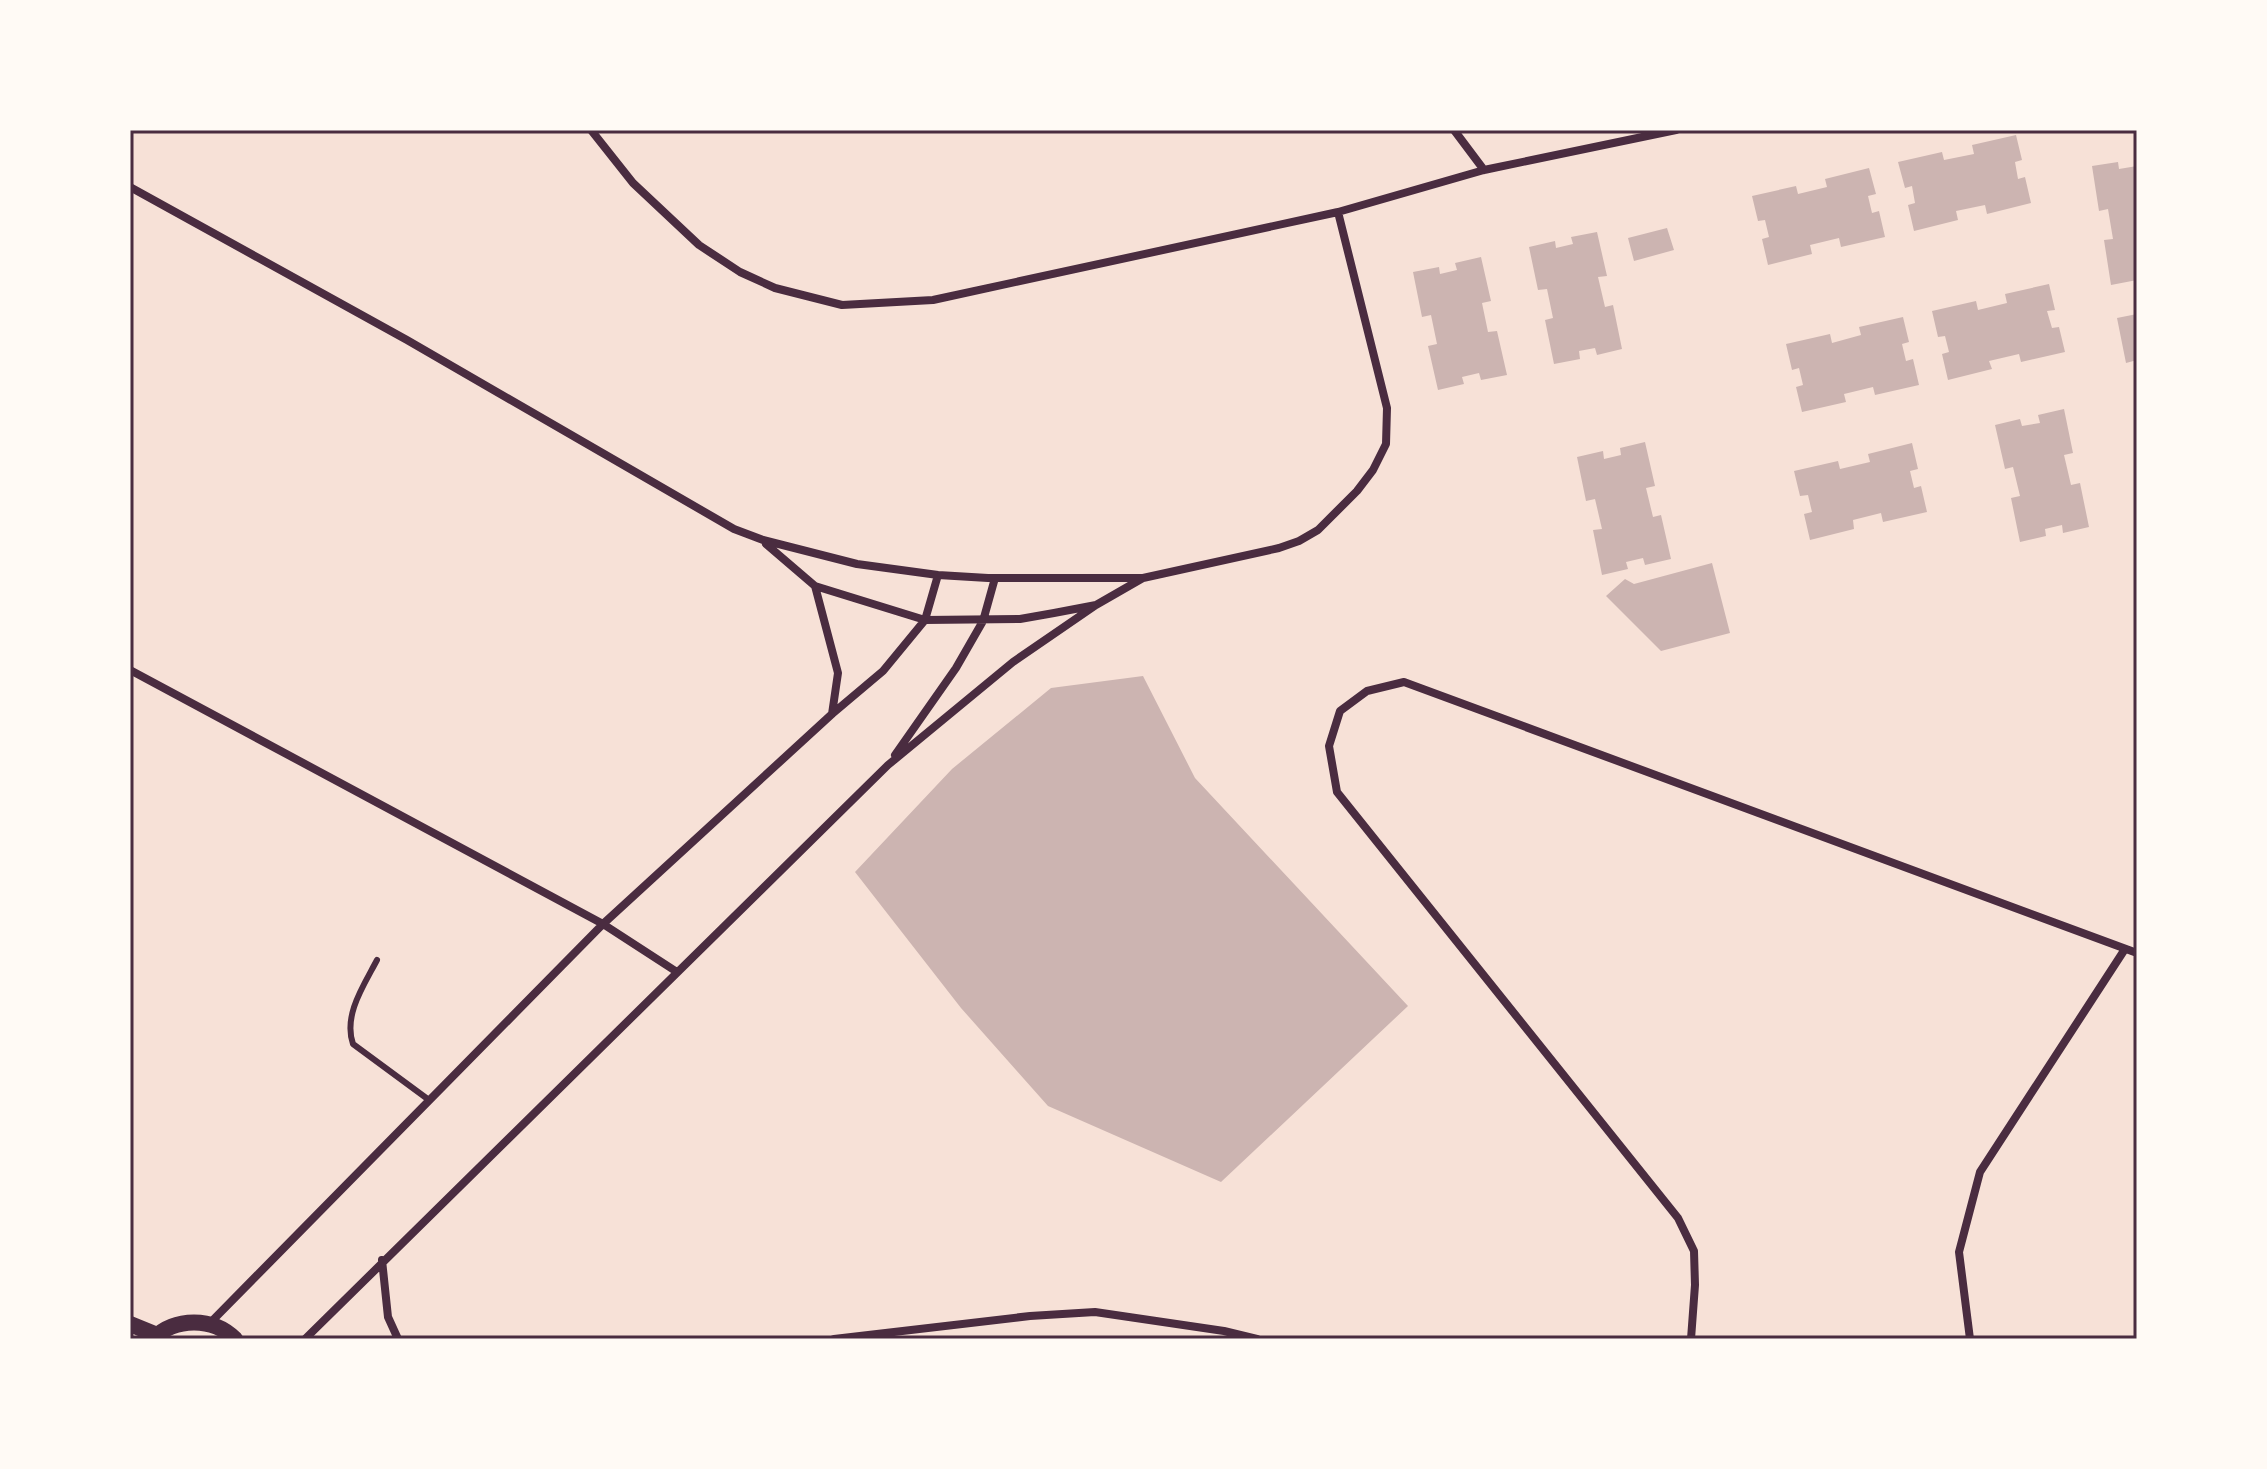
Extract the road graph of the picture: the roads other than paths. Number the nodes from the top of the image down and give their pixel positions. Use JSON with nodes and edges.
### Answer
{"nodes":[{"id":1,"x":591,"y":130,"type":"edge"},
{"id":2,"x":1454,"y":130,"type":"edge"},
{"id":3,"x":1676,"y":130,"type":"edge"},
{"id":4,"x":1484,"y":170,"type":"junction"},
{"id":5,"x":130,"y":187,"type":"edge"},
{"id":6,"x":1338,"y":212,"type":"junction"},
{"id":7,"x":763,"y":540,"type":"junction"},
{"id":8,"x":938,"y":575,"type":"junction"},
{"id":9,"x":995,"y":578,"type":"junction"},
{"id":10,"x":1143,"y":578,"type":"junction"},
{"id":11,"x":815,"y":586,"type":"junction"},
{"id":12,"x":1096,"y":605,"type":"junction"},
{"id":13,"x":925,"y":620,"type":"junction"},
{"id":14,"x":983,"y":621,"type":"junction"},
{"id":15,"x":130,"y":670,"type":"edge"},
{"id":16,"x":832,"y":714,"type":"junction"},
{"id":17,"x":888,"y":765,"type":"junction"},
{"id":18,"x":603,"y":924,"type":"junction"},
{"id":19,"x":2125,"y":949,"type":"junction"},
{"id":20,"x":2137,"y":953,"type":"edge"},
{"id":21,"x":377,"y":960,"type":"dead end"},
{"id":22,"x":677,"y":972,"type":"junction"},
{"id":23,"x":429,"y":1100,"type":"junction"},
{"id":24,"x":382,"y":1260,"type":"junction"},
{"id":25,"x":130,"y":1324,"type":"edge"},
{"id":26,"x":209,"y":1324,"type":"junction"},
{"id":27,"x":155,"y":1337,"type":"edge"},
{"id":28,"x":235,"y":1339,"type":"edge"},
{"id":29,"x":305,"y":1339,"type":"edge"},
{"id":30,"x":398,"y":1339,"type":"edge"},
{"id":31,"x":834,"y":1339,"type":"edge"},
{"id":32,"x":1257,"y":1339,"type":"edge"},
{"id":33,"x":1691,"y":1339,"type":"edge"},
{"id":34,"x":1970,"y":1339,"type":"edge"}],
"edges":[{"from":1,"to":6,"type":"street"},
{"from":2,"to":4,"type":"street"},
{"from":3,"to":4,"type":"street"},
{"from":4,"to":6,"type":"street"},
{"from":5,"to":7,"type":"street"},
{"from":6,"to":10,"type":"street"},
{"from":7,"to":8,"type":"street"},
{"from":7,"to":11,"type":"street"},
{"from":8,"to":9,"type":"street"},
{"from":8,"to":13,"type":"street"},
{"from":9,"to":10,"type":"street"},
{"from":9,"to":14,"type":"street"},
{"from":10,"to":12,"type":"street"},
{"from":11,"to":13,"type":"street"},
{"from":11,"to":16,"type":"street"},
{"from":12,"to":14,"type":"street"},
{"from":12,"to":17,"type":"street"},
{"from":13,"to":14,"type":"street"},
{"from":13,"to":16,"type":"street"},
{"from":14,"to":17,"type":"street"},
{"from":15,"to":18,"type":"street"},
{"from":16,"to":18,"type":"street"},
{"from":17,"to":22,"type":"street"},
{"from":18,"to":22,"type":"street"},
{"from":18,"to":23,"type":"street"},
{"from":19,"to":20,"type":"street"},
{"from":19,"to":33,"type":"street"},
{"from":19,"to":34,"type":"street"},
{"from":21,"to":23,"type":"lane"},
{"from":22,"to":24,"type":"street"},
{"from":23,"to":26,"type":"street"},
{"from":24,"to":29,"type":"street"},
{"from":24,"to":30,"type":"street"},
{"from":25,"to":27,"type":"main road"},
{"from":26,"to":27,"type":"main road"},
{"from":26,"to":28,"type":"main road"},
{"from":31,"to":32,"type":"street"}]}
